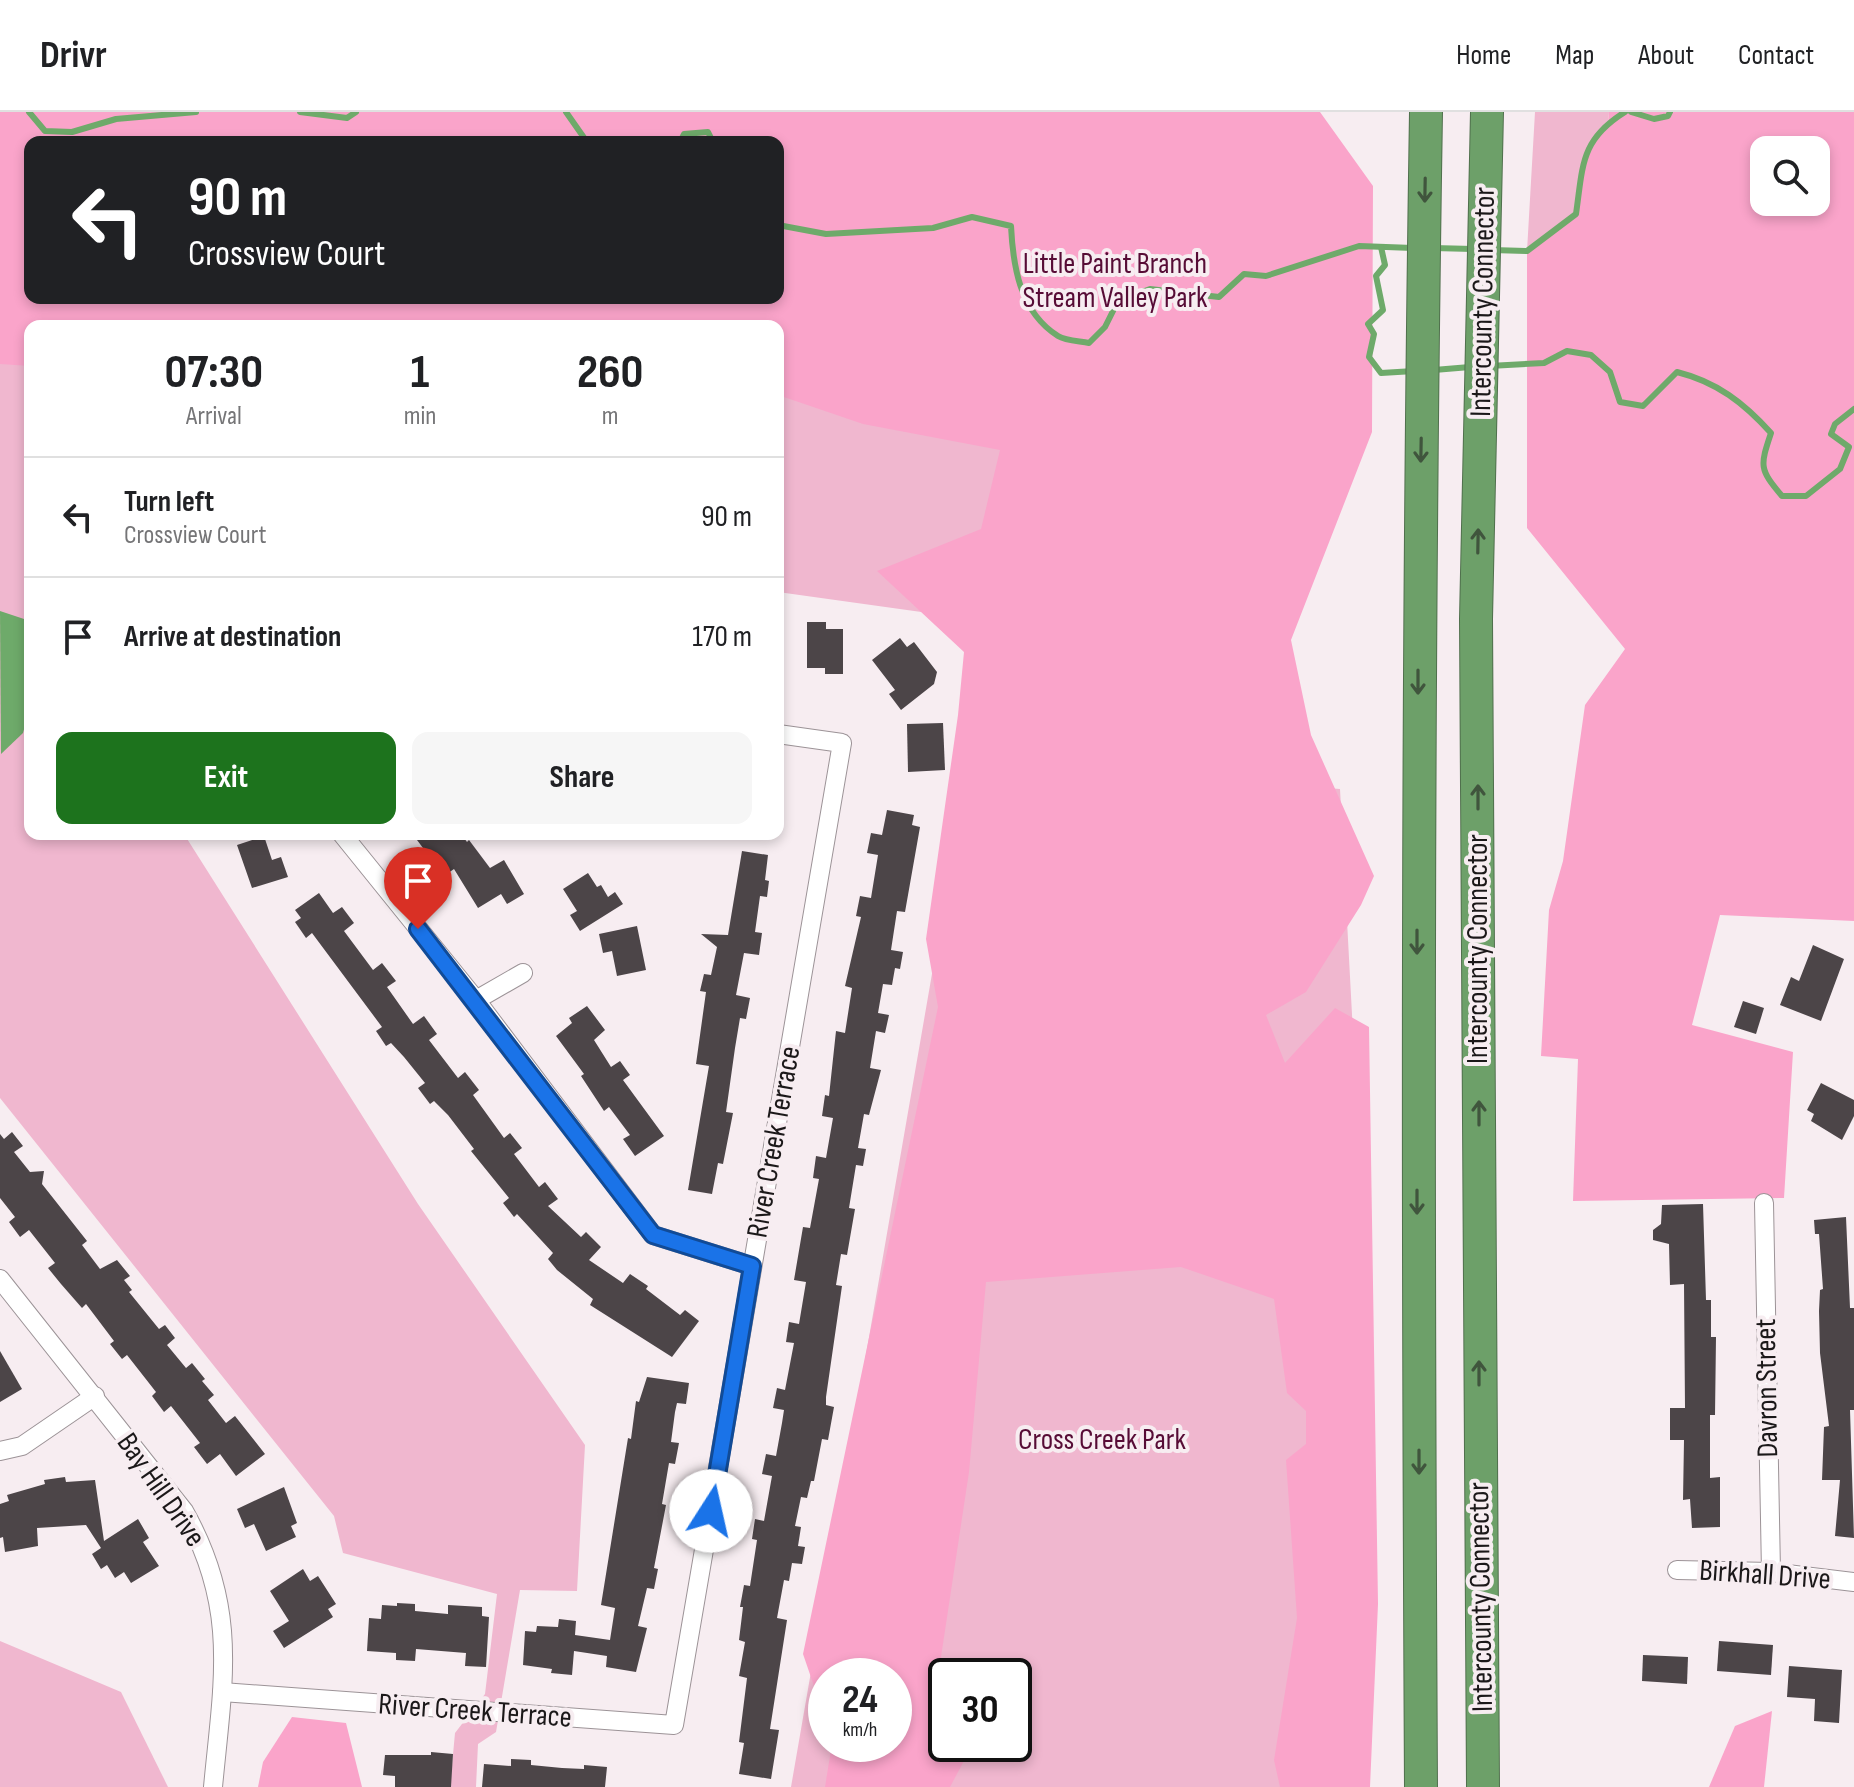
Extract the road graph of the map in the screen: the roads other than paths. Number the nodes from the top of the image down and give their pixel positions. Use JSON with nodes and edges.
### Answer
{"nodes":[{"id":1,"x":1426,"y":112,"type":"edge"},
{"id":2,"x":1487,"y":114,"type":"edge"},
{"id":3,"x":784,"y":735,"type":"edge"},
{"id":4,"x":347,"y":840,"type":"edge"},
{"id":5,"x":523,"y":973,"type":"dead end"},
{"id":6,"x":476,"y":1000,"type":"junction"},
{"id":7,"x":1764,"y":1203,"type":"dead end"},
{"id":8,"x":752,"y":1266,"type":"junction"},
{"id":9,"x":0,"y":1279,"type":"edge"},
{"id":10,"x":95,"y":1396,"type":"junction"},
{"id":11,"x":0,"y":1451,"type":"edge"},
{"id":12,"x":1677,"y":1570,"type":"dead end"},
{"id":13,"x":1771,"y":1572,"type":"junction"},
{"id":14,"x":1854,"y":1582,"type":"edge"},
{"id":15,"x":222,"y":1692,"type":"junction"},
{"id":16,"x":213,"y":1787,"type":"edge"},
{"id":17,"x":1421,"y":1787,"type":"edge"},
{"id":18,"x":1483,"y":1787,"type":"edge"}],
"edges":[{"from":1,"to":17,"type":"highway","name":"Intercounty Connector","one_way":true},
{"from":18,"to":2,"type":"highway","name":"Intercounty Connector","one_way":true},
{"from":3,"to":8,"type":"street","name":"River Creek Terrace"},
{"from":4,"to":6,"type":"street"},
{"from":5,"to":6,"type":"street"},
{"from":6,"to":8,"type":"street"},
{"from":7,"to":13,"type":"street","name":"Davron Street"},
{"from":8,"to":15,"type":"street","name":"River Creek Terrace"},
{"from":9,"to":10,"type":"street","name":"Bay Hill Drive"},
{"from":10,"to":11,"type":"street"},
{"from":10,"to":15,"type":"street","name":"Bay Hill Drive"},
{"from":12,"to":13,"type":"street","name":"Birkhall Drive"},
{"from":13,"to":14,"type":"street","name":"Birkhall Drive"},
{"from":15,"to":16,"type":"street","name":"Bay Hill Drive"}]}
